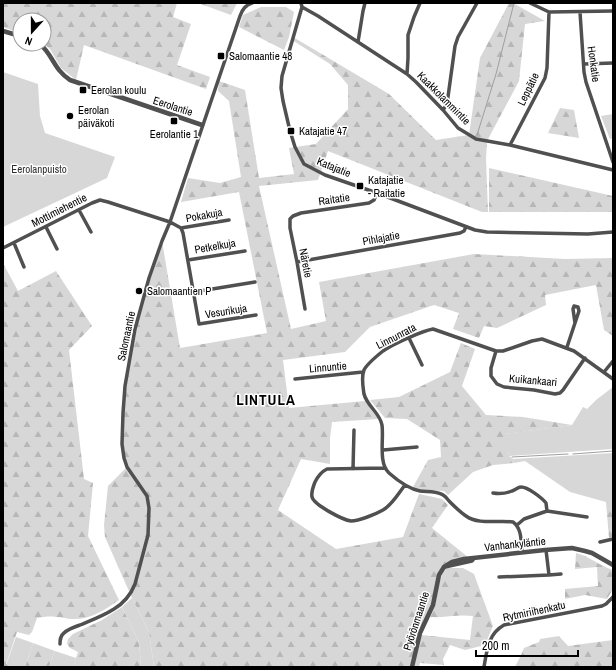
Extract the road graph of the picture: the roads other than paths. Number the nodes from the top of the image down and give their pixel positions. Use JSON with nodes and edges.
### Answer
{"nodes":[{"id":1,"x":252,"y":3,"type":"edge"},
{"id":2,"x":365,"y":3,"type":"edge"},
{"id":3,"x":420,"y":3,"type":"edge"},
{"id":4,"x":477,"y":3,"type":"edge"},
{"id":5,"x":530,"y":3,"type":"edge"},
{"id":6,"x":302,"y":5,"type":"edge"},
{"id":7,"x":613,"y":11,"type":"edge"},
{"id":8,"x":549,"y":12,"type":"junction"},
{"id":9,"x":580,"y":12,"type":"junction"},
{"id":10,"x":358,"y":42,"type":"junction"},
{"id":11,"x":47,"y":52,"type":"edge"},
{"id":12,"x":613,"y":63,"type":"edge"},
{"id":13,"x":584,"y":64,"type":"junction"},
{"id":14,"x":407,"y":74,"type":"junction"},
{"id":15,"x":443,"y":110,"type":"junction"},
{"id":16,"x":202,"y":125,"type":"junction"},
{"id":17,"x":510,"y":145,"type":"junction"},
{"id":18,"x":613,"y":162,"type":"edge"},
{"id":19,"x":613,"y":170,"type":"edge"},
{"id":20,"x":377,"y":193,"type":"junction"},
{"id":21,"x":79,"y":210,"type":"junction"},
{"id":22,"x":290,"y":219,"type":"joint"},
{"id":23,"x":229,"y":220,"type":"dead end"},
{"id":24,"x":170,"y":222,"type":"junction"},
{"id":25,"x":46,"y":227,"type":"junction"},
{"id":26,"x":466,"y":227,"type":"junction"},
{"id":27,"x":181,"y":228,"type":"junction"},
{"id":28,"x":91,"y":232,"type":"dead end"},
{"id":29,"x":613,"y":232,"type":"edge"},
{"id":30,"x":14,"y":243,"type":"junction"},
{"id":31,"x":3,"y":248,"type":"edge"},
{"id":32,"x":57,"y":249,"type":"dead end"},
{"id":33,"x":245,"y":251,"type":"dead end"},
{"id":34,"x":188,"y":260,"type":"junction"},
{"id":35,"x":297,"y":262,"type":"junction"},
{"id":36,"x":24,"y":267,"type":"dead end"},
{"id":37,"x":255,"y":282,"type":"dead end"},
{"id":38,"x":194,"y":292,"type":"junction"},
{"id":39,"x":305,"y":309,"type":"dead end"},
{"id":40,"x":256,"y":316,"type":"dead end"},
{"id":41,"x":575,"y":323,"type":"dead end"},
{"id":42,"x":409,"y":338,"type":"junction"},
{"id":43,"x":567,"y":347,"type":"junction"},
{"id":44,"x":496,"y":351,"type":"junction"},
{"id":45,"x":585,"y":358,"type":"junction"},
{"id":46,"x":613,"y":361,"type":"edge"},
{"id":47,"x":422,"y":364,"type":"dead end"},
{"id":48,"x":363,"y":372,"type":"junction"},
{"id":49,"x":604,"y":372,"type":"junction"},
{"id":50,"x":295,"y":379,"type":"dead end"},
{"id":51,"x":613,"y":379,"type":"edge"},
{"id":52,"x":354,"y":430,"type":"dead end"},
{"id":53,"x":417,"y":447,"type":"dead end"},
{"id":54,"x":383,"y":450,"type":"junction"},
{"id":55,"x":385,"y":468,"type":"junction"},
{"id":56,"x":353,"y":469,"type":"junction"},
{"id":57,"x":405,"y":485,"type":"junction"},
{"id":58,"x":493,"y":493,"type":"dead end"},
{"id":59,"x":547,"y":511,"type":"junction"},
{"id":60,"x":587,"y":517,"type":"dead end"},
{"id":61,"x":517,"y":525,"type":"junction"},
{"id":62,"x":613,"y":539,"type":"edge"},
{"id":63,"x":600,"y":542,"type":"dead end"},
{"id":64,"x":546,"y":550,"type":"junction"},
{"id":65,"x":522,"y":552,"type":"junction"},
{"id":66,"x":473,"y":558,"type":"junction"},
{"id":67,"x":613,"y":565,"type":"edge"},
{"id":68,"x":444,"y":567,"type":"junction"},
{"id":69,"x":561,"y":574,"type":"dead end"},
{"id":70,"x":549,"y":575,"type":"junction"},
{"id":71,"x":499,"y":577,"type":"dead end"},
{"id":72,"x":613,"y":597,"type":"edge"},
{"id":73,"x":60,"y":644,"type":"dead end"},
{"id":74,"x":412,"y":667,"type":"edge"},
{"id":75,"x":484,"y":667,"type":"edge"}],
"edges":[{"from":1,"to":16,"type":"street","name":"Salomaantie"},
{"from":2,"to":10,"type":"street"},
{"from":3,"to":14,"type":"street"},
{"from":4,"to":15,"type":"street"},
{"from":5,"to":8,"type":"street"},
{"from":6,"to":10,"type":"street","name":"Kaakkolammintie"},
{"from":6,"to":20,"type":"street","name":"Katajatie"},
{"from":7,"to":9,"type":"street"},
{"from":8,"to":9,"type":"street"},
{"from":8,"to":17,"type":"street","name":"Leppätie"},
{"from":9,"to":13,"type":"street","name":"Honkatie"},
{"from":10,"to":14,"type":"street","name":"Kaakkolammintie"},
{"from":11,"to":16,"type":"street","name":"Eerolantie"},
{"from":12,"to":13,"type":"street"},
{"from":13,"to":18,"type":"street","name":"Honkatie"},
{"from":14,"to":15,"type":"street","name":"Kaakkolammintie"},
{"from":15,"to":17,"type":"street","name":"Kaakkolammintie"},
{"from":16,"to":24,"type":"street","name":"Salomaantie"},
{"from":17,"to":19,"type":"street","name":"Kaakkolammintie"},
{"from":20,"to":22,"type":"street","name":"Raitatie"},
{"from":20,"to":26,"type":"street","name":"Katajatie"},
{"from":21,"to":24,"type":"street","name":"Mottimiehentie"},
{"from":21,"to":25,"type":"street","name":"Mottimiehentie"},
{"from":21,"to":28,"type":"street"},
{"from":22,"to":35,"type":"street","name":"Näretie"},
{"from":23,"to":27,"type":"street","name":"Pokakuja"},
{"from":24,"to":27,"type":"street","name":"Mottimiehentie"},
{"from":24,"to":73,"type":"street","name":"Salomaantie"},
{"from":25,"to":30,"type":"street","name":"Mottimiehentie"},
{"from":25,"to":32,"type":"street"},
{"from":26,"to":29,"type":"street","name":"Katajatie"},
{"from":26,"to":35,"type":"street","name":"Pihlajatie"},
{"from":27,"to":34,"type":"street"},
{"from":30,"to":31,"type":"street","name":"Mottimiehentie"},
{"from":30,"to":36,"type":"street"},
{"from":33,"to":34,"type":"street","name":"Petkelkuja"},
{"from":34,"to":38,"type":"street"},
{"from":35,"to":39,"type":"street","name":"Näretie"},
{"from":37,"to":38,"type":"street"},
{"from":38,"to":40,"type":"street","name":"Vesurikuja"},
{"from":41,"to":43,"type":"street"},
{"from":42,"to":44,"type":"street","name":"Linnunrata"},
{"from":42,"to":47,"type":"street"},
{"from":42,"to":48,"type":"street","name":"Linnunrata"},
{"from":43,"to":44,"type":"street"},
{"from":43,"to":45,"type":"street"},
{"from":44,"to":45,"type":"street","name":"Kuikankaari"},
{"from":45,"to":49,"type":"street"},
{"from":46,"to":49,"type":"street"},
{"from":48,"to":50,"type":"street","name":"Linnuntie"},
{"from":48,"to":54,"type":"street"},
{"from":49,"to":51,"type":"street"},
{"from":52,"to":56,"type":"street"},
{"from":53,"to":54,"type":"street"},
{"from":54,"to":55,"type":"street"},
{"from":55,"to":56,"type":"street"},
{"from":55,"to":57,"type":"street"},
{"from":56,"to":57,"type":"street"},
{"from":57,"to":61,"type":"street"},
{"from":58,"to":59,"type":"street"},
{"from":59,"to":60,"type":"street"},
{"from":59,"to":61,"type":"street"},
{"from":61,"to":65,"type":"street"},
{"from":62,"to":63,"type":"street"},
{"from":64,"to":65,"type":"street","name":"Vanhankyläntie"},
{"from":64,"to":67,"type":"street","name":"Vanhankyläntie"},
{"from":64,"to":70,"type":"street"},
{"from":65,"to":66,"type":"street","name":"Vanhankyläntie"},
{"from":66,"to":68,"type":"street","name":"Vanhankyläntie"},
{"from":66,"to":68,"type":"street"},
{"from":68,"to":74,"type":"street","name":"Pyörönmaantie"},
{"from":69,"to":70,"type":"street"},
{"from":70,"to":71,"type":"street"},
{"from":72,"to":75,"type":"street","name":"Rytmiriihenkatu"}]}
